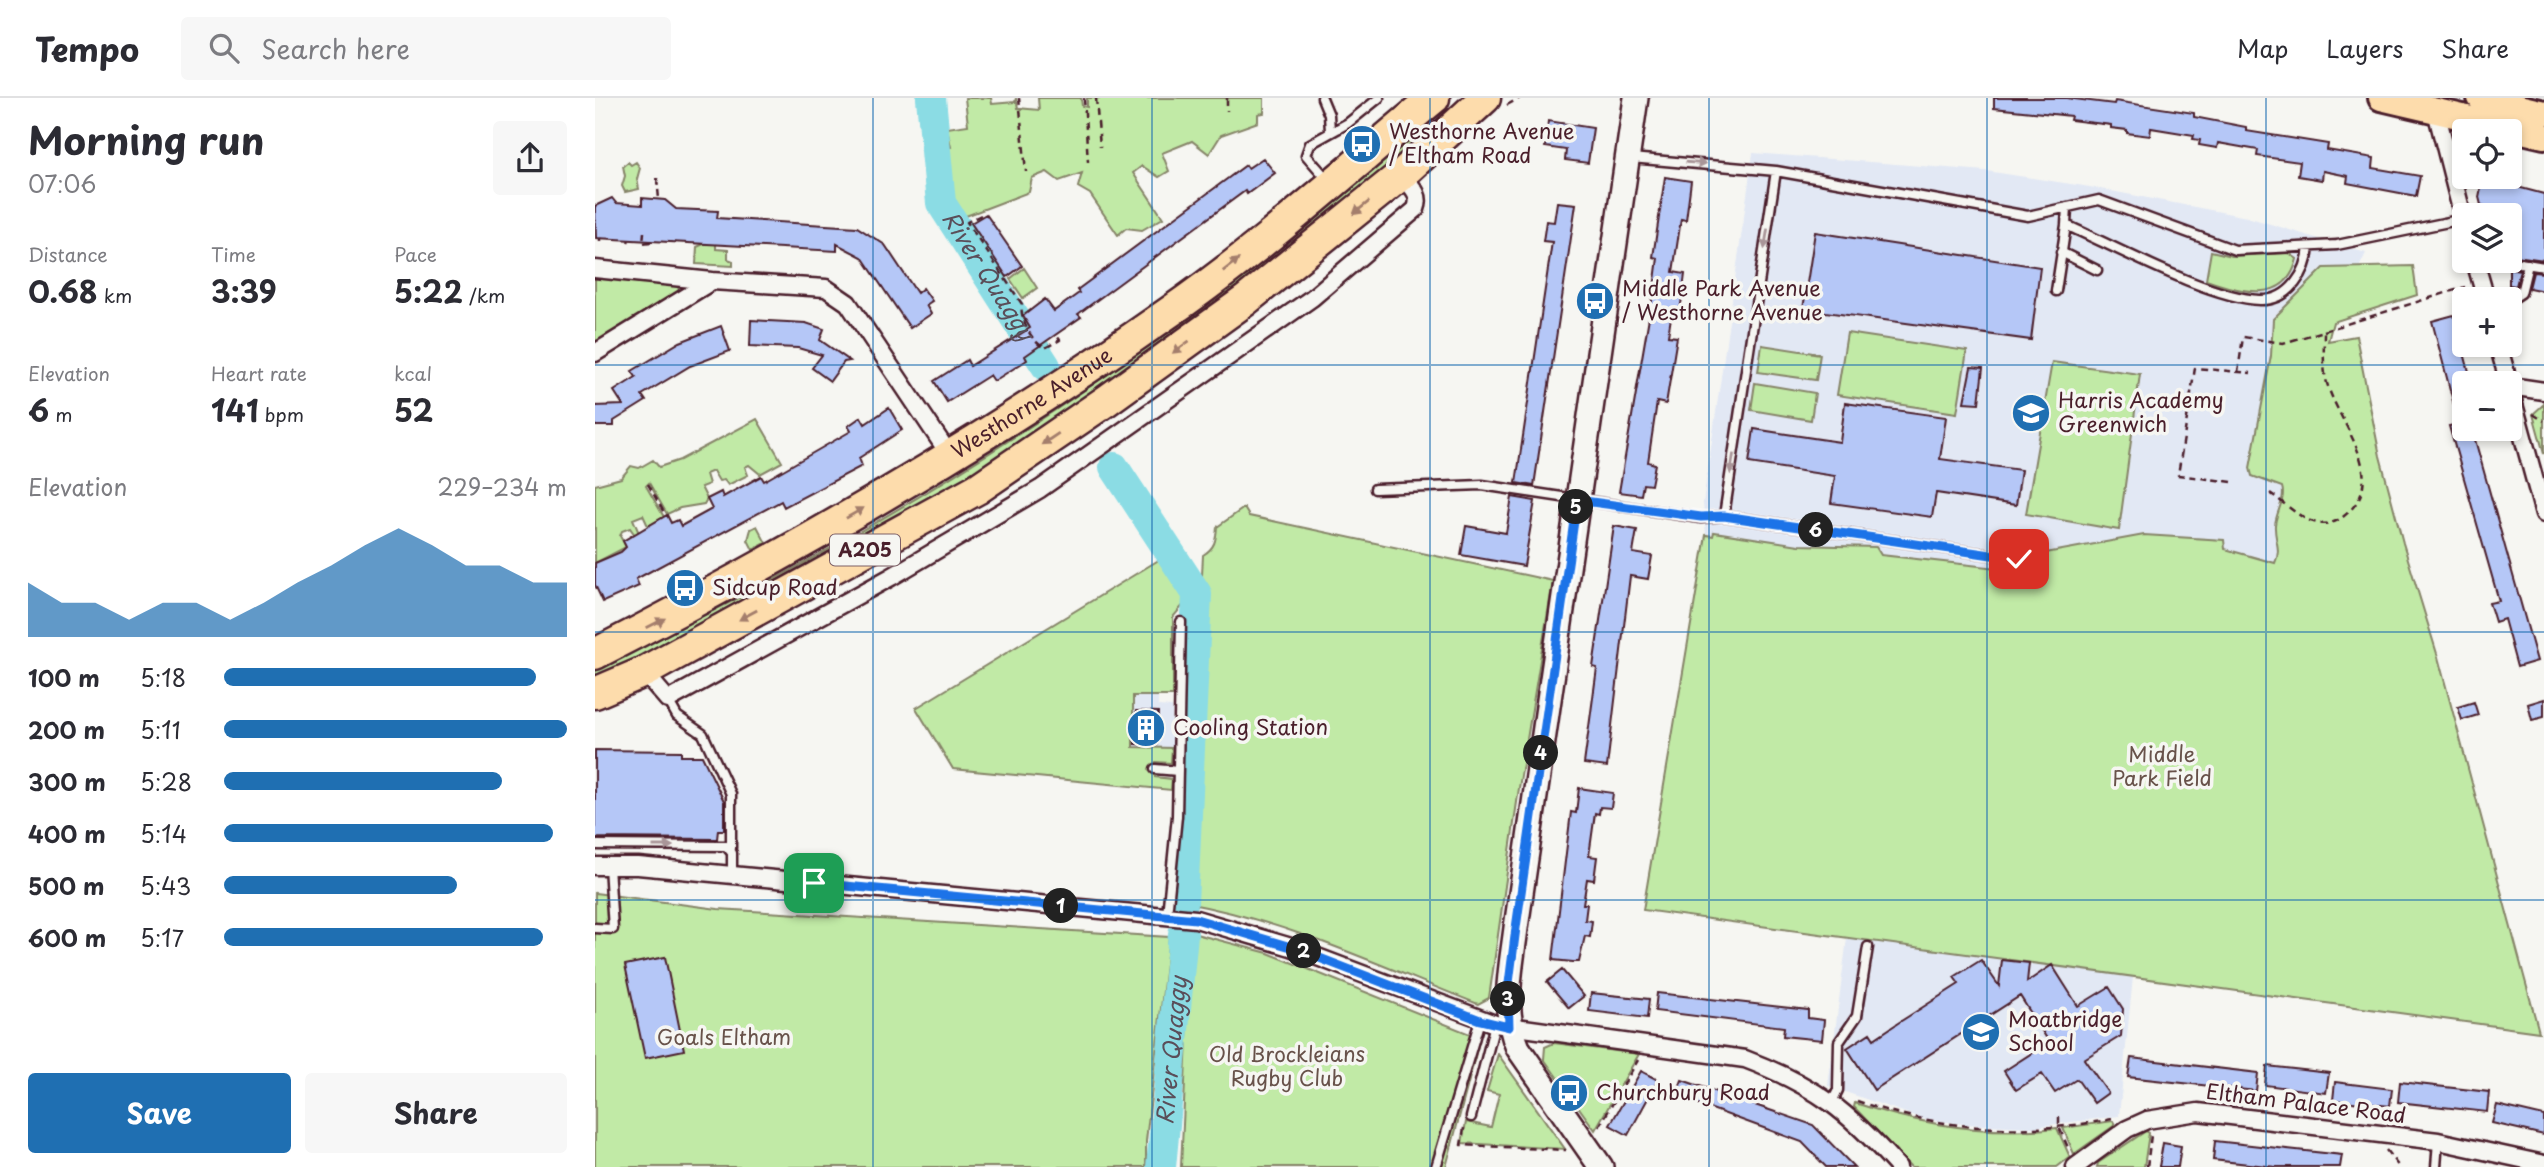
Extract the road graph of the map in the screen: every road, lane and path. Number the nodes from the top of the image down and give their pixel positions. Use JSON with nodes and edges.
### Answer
{"nodes":[{"id":1,"x":1019,"y":98,"type":"edge"},
{"id":2,"x":1084,"y":98,"type":"edge"},
{"id":3,"x":1096,"y":98,"type":"edge"},
{"id":4,"x":1227,"y":98,"type":"edge"},
{"id":5,"x":1322,"y":98,"type":"edge"},
{"id":6,"x":1331,"y":98,"type":"edge"},
{"id":7,"x":1378,"y":98,"type":"edge"},
{"id":8,"x":1434,"y":98,"type":"edge"},
{"id":9,"x":1485,"y":98,"type":"edge"},
{"id":10,"x":1636,"y":98,"type":"edge"},
{"id":11,"x":2381,"y":98,"type":"edge"},
{"id":12,"x":2480,"y":98,"type":"edge"},
{"id":13,"x":1227,"y":111,"type":"dead end"},
{"id":14,"x":2436,"y":111,"type":"junction"},
{"id":15,"x":2544,"y":113,"type":"edge"},
{"id":16,"x":1329,"y":115,"type":"junction"},
{"id":17,"x":1330,"y":131,"type":"junction"},
{"id":18,"x":2544,"y":136,"type":"edge"},
{"id":19,"x":1100,"y":147,"type":"dead end"},
{"id":20,"x":1628,"y":157,"type":"junction"},
{"id":21,"x":1088,"y":162,"type":"dead end"},
{"id":22,"x":1776,"y":171,"type":"junction"},
{"id":23,"x":1026,"y":172,"type":"dead end"},
{"id":24,"x":657,"y":178,"type":"dead end"},
{"id":25,"x":1407,"y":180,"type":"junction"},
{"id":26,"x":1332,"y":185,"type":"junction"},
{"id":27,"x":659,"y":199,"type":"dead end"},
{"id":28,"x":2460,"y":203,"type":"edge"},
{"id":29,"x":2067,"y":207,"type":"junction"},
{"id":30,"x":981,"y":215,"type":"dead end"},
{"id":31,"x":2452,"y":222,"type":"edge"},
{"id":32,"x":2066,"y":225,"type":"junction"},
{"id":33,"x":644,"y":232,"type":"dead end"},
{"id":34,"x":651,"y":242,"type":"dead end"},
{"id":35,"x":2309,"y":247,"type":"junction"},
{"id":36,"x":2061,"y":252,"type":"junction"},
{"id":37,"x":2522,"y":263,"type":"edge"},
{"id":38,"x":2528,"y":264,"type":"junction"},
{"id":39,"x":2544,"y":267,"type":"edge"},
{"id":40,"x":595,"y":269,"type":"edge"},
{"id":41,"x":2097,"y":270,"type":"dead end"},
{"id":42,"x":2478,"y":273,"type":"edge"},
{"id":43,"x":712,"y":281,"type":"junction"},
{"id":44,"x":2481,"y":282,"type":"junction"},
{"id":45,"x":2482,"y":287,"type":"edge"},
{"id":46,"x":2522,"y":289,"type":"edge"},
{"id":47,"x":2056,"y":291,"type":"dead end"},
{"id":48,"x":2324,"y":331,"type":"junction"},
{"id":49,"x":1057,"y":336,"type":"dead end"},
{"id":50,"x":595,"y":353,"type":"edge"},
{"id":51,"x":2238,"y":372,"type":"junction"},
{"id":52,"x":2251,"y":373,"type":"dead end"},
{"id":53,"x":2522,"y":387,"type":"edge"},
{"id":54,"x":2544,"y":391,"type":"edge"},
{"id":55,"x":2533,"y":414,"type":"dead end"},
{"id":56,"x":2544,"y":421,"type":"edge"},
{"id":57,"x":2522,"y":433,"type":"edge"},
{"id":58,"x":951,"y":457,"type":"junction"},
{"id":59,"x":2232,"y":482,"type":"dead end"},
{"id":60,"x":649,"y":484,"type":"dead end"},
{"id":61,"x":1375,"y":489,"type":"dead end"},
{"id":62,"x":2270,"y":493,"type":"dead end"},
{"id":63,"x":1577,"y":500,"type":"junction"},
{"id":64,"x":2544,"y":514,"type":"edge"},
{"id":65,"x":666,"y":516,"type":"dead end"},
{"id":66,"x":1724,"y":516,"type":"junction"},
{"id":67,"x":2033,"y":561,"type":"dead end"},
{"id":68,"x":1181,"y":622,"type":"dead end"},
{"id":69,"x":595,"y":654,"type":"edge"},
{"id":70,"x":644,"y":672,"type":"junction"},
{"id":71,"x":595,"y":693,"type":"edge"},
{"id":72,"x":668,"y":700,"type":"junction"},
{"id":73,"x":1155,"y":769,"type":"dead end"},
{"id":74,"x":1178,"y":771,"type":"junction"},
{"id":75,"x":595,"y":845,"type":"edge"},
{"id":76,"x":731,"y":848,"type":"junction"},
{"id":77,"x":602,"y":866,"type":"edge"},
{"id":78,"x":732,"y":875,"type":"junction"},
{"id":79,"x":1167,"y":915,"type":"junction"},
{"id":80,"x":595,"y":928,"type":"edge"},
{"id":81,"x":1868,"y":947,"type":"dead end"},
{"id":82,"x":1495,"y":1024,"type":"junction"},
{"id":83,"x":1643,"y":1051,"type":"dead end"},
{"id":84,"x":1832,"y":1102,"type":"junction"},
{"id":85,"x":1471,"y":1117,"type":"joint"},
{"id":86,"x":2059,"y":1117,"type":"dead end"},
{"id":87,"x":2150,"y":1119,"type":"junction"},
{"id":88,"x":2059,"y":1126,"type":"junction"},
{"id":89,"x":2438,"y":1141,"type":"junction"},
{"id":90,"x":1593,"y":1155,"type":"edge"},
{"id":91,"x":2544,"y":1164,"type":"edge"},
{"id":92,"x":2077,"y":1166,"type":"edge"},
{"id":93,"x":1436,"y":1167,"type":"edge"},
{"id":94,"x":1898,"y":1167,"type":"edge"},
{"id":95,"x":2147,"y":1167,"type":"edge"},
{"id":96,"x":2436,"y":1167,"type":"edge"}],
"edges":[{"from":1,"to":23,"type":"path"},
{"from":2,"to":21,"type":"path"},
{"from":3,"to":19,"type":"path"},
{"from":4,"to":13,"type":"path"},
{"from":5,"to":16,"type":"lane"},
{"from":6,"to":16,"type":"lane"},
{"from":7,"to":17,"type":"lane"},
{"from":8,"to":26,"type":"highway","name":"Westhorne Avenue","number":"A205"},
{"from":9,"to":25,"type":"highway","name":"Westhorne Avenue","number":"A205"},
{"from":10,"to":20,"type":"street"},
{"from":11,"to":14,"type":"main road"},
{"from":12,"to":15,"type":"main road"},
{"from":14,"to":18,"type":"main road"},
{"from":14,"to":28,"type":"street"},
{"from":16,"to":17,"type":"lane"},
{"from":17,"to":26,"type":"lane"},
{"from":20,"to":22,"type":"lane","one_way":true},
{"from":20,"to":63,"type":"street"},
{"from":22,"to":29,"type":"lane"},
{"from":22,"to":66,"type":"lane","one_way":true},
{"from":24,"to":27,"type":"path"},
{"from":25,"to":70,"type":"highway","name":"Westhorne Avenue","number":"A205","one_way":true},
{"from":25,"to":72,"type":"street"},
{"from":58,"to":26,"type":"highway","name":"Westhorne Avenue","number":"A205","one_way":true},
{"from":29,"to":32,"type":"lane"},
{"from":29,"to":35,"type":"lane"},
{"from":30,"to":49,"type":"path"},
{"from":31,"to":35,"type":"lane"},
{"from":32,"to":35,"type":"lane"},
{"from":32,"to":36,"type":"lane"},
{"from":33,"to":34,"type":"path"},
{"from":36,"to":41,"type":"lane"},
{"from":36,"to":47,"type":"lane"},
{"from":37,"to":38,"type":"lane"},
{"from":38,"to":39,"type":"lane"},
{"from":38,"to":46,"type":"lane"},
{"from":40,"to":43,"type":"street"},
{"from":42,"to":44,"type":"street"},
{"from":43,"to":50,"type":"street"},
{"from":43,"to":58,"type":"street"},
{"from":44,"to":45,"type":"street"},
{"from":44,"to":48,"type":"path"},
{"from":48,"to":51,"type":"path"},
{"from":48,"to":62,"type":"path"},
{"from":51,"to":52,"type":"path"},
{"from":51,"to":59,"type":"path"},
{"from":53,"to":54,"type":"street"},
{"from":55,"to":56,"type":"path"},
{"from":57,"to":64,"type":"street"},
{"from":69,"to":58,"type":"highway","name":"Westhorne Avenue","number":"A205","one_way":true},
{"from":60,"to":65,"type":"path"},
{"from":61,"to":63,"type":"lane"},
{"from":63,"to":66,"type":"lane"},
{"from":63,"to":82,"type":"street"},
{"from":66,"to":67,"type":"lane"},
{"from":68,"to":74,"type":"lane"},
{"from":70,"to":71,"type":"highway","name":"Westhorne Avenue","number":"A205"},
{"from":70,"to":72,"type":"street"},
{"from":72,"to":76,"type":"lane"},
{"from":73,"to":74,"type":"lane"},
{"from":74,"to":79,"type":"lane"},
{"from":75,"to":76,"type":"lane","one_way":true},
{"from":76,"to":78,"type":"lane"},
{"from":77,"to":78,"type":"street"},
{"from":77,"to":80,"type":"lane"},
{"from":78,"to":79,"type":"street"},
{"from":79,"to":82,"type":"street"},
{"from":81,"to":84,"type":"lane"},
{"from":82,"to":84,"type":"street"},
{"from":82,"to":85,"type":"lane"},
{"from":82,"to":90,"type":"street"},
{"from":82,"to":93,"type":"lane"},
{"from":83,"to":90,"type":"path"},
{"from":84,"to":88,"type":"path"},
{"from":84,"to":94,"type":"street"},
{"from":85,"to":90,"type":"path"},
{"from":86,"to":88,"type":"path"},
{"from":87,"to":88,"type":"path"},
{"from":87,"to":89,"type":"street","name":"Eltham Palace Road"},
{"from":87,"to":92,"type":"street","name":"Eltham Palace Road"},
{"from":87,"to":95,"type":"path"},
{"from":88,"to":92,"type":"path"},
{"from":89,"to":91,"type":"street","name":"Eltham Palace Road"},
{"from":89,"to":96,"type":"lane"}]}
